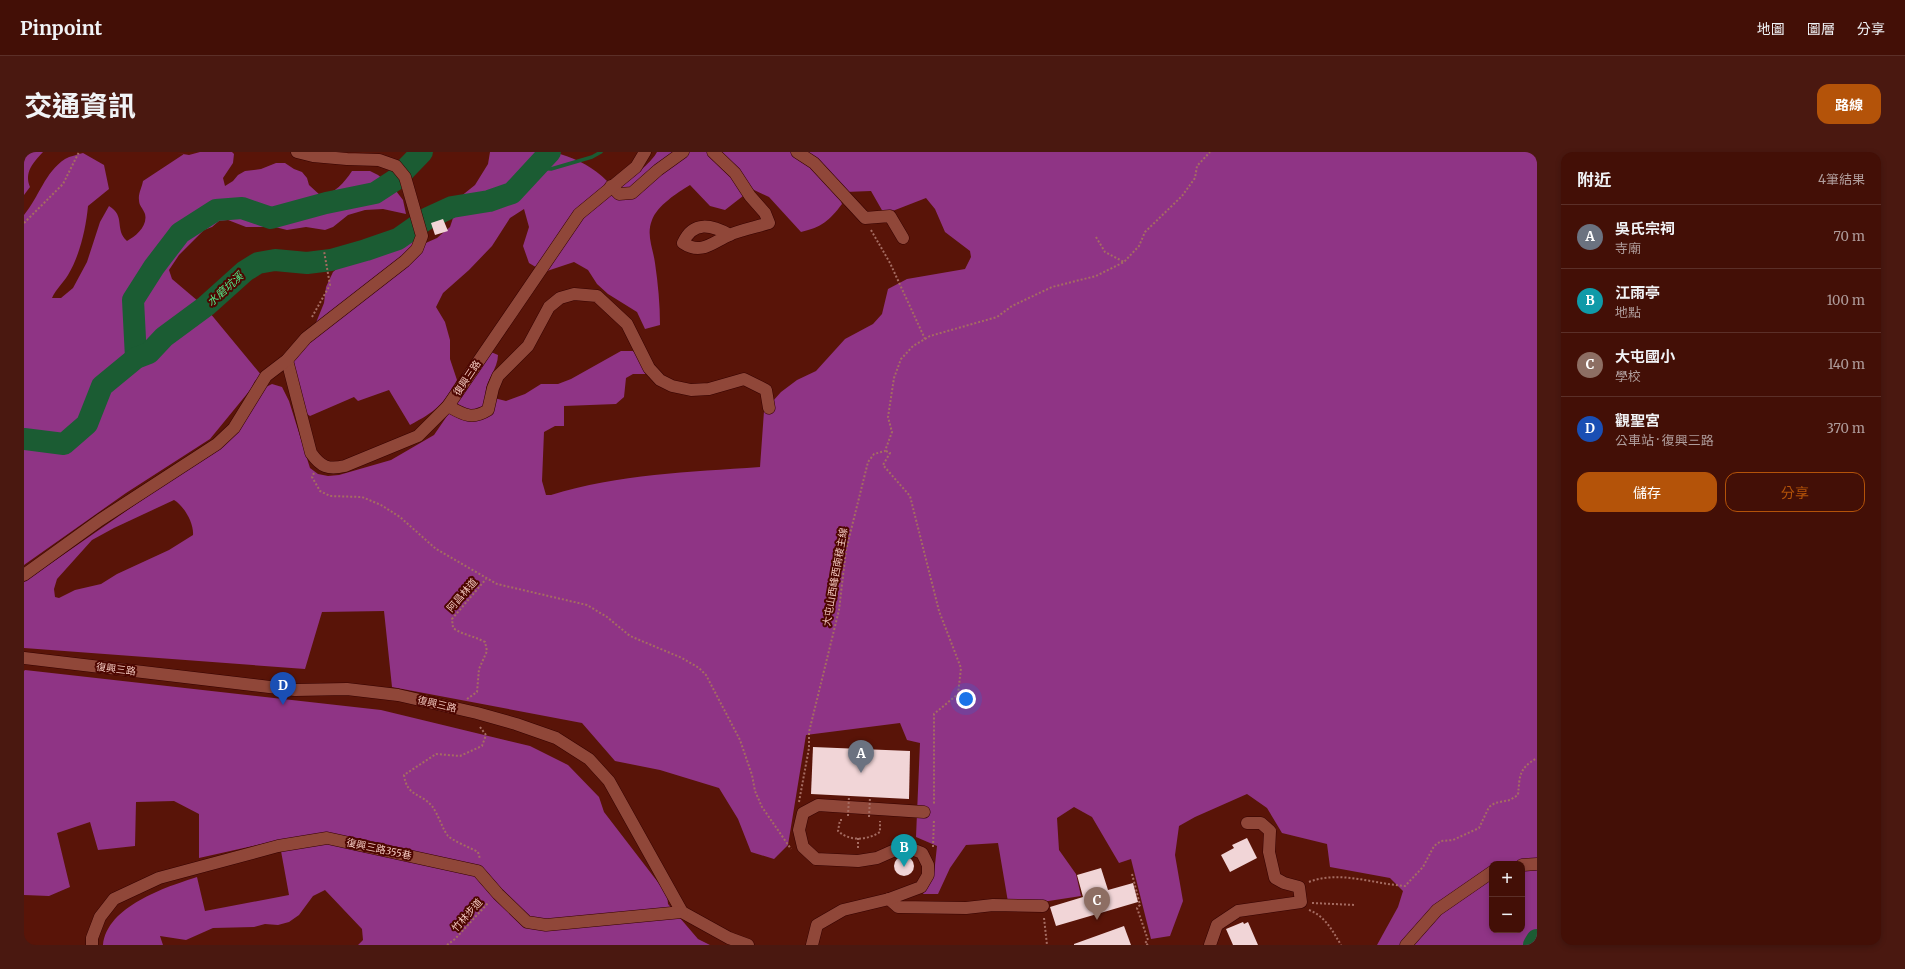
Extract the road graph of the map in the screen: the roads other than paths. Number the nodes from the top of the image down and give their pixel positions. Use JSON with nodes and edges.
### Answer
{"nodes":[{"id":1,"x":297,"y":152,"type":"edge"},
{"id":2,"x":645,"y":152,"type":"edge"},
{"id":3,"x":684,"y":152,"type":"edge"},
{"id":4,"x":713,"y":152,"type":"edge"},
{"id":5,"x":797,"y":152,"type":"edge"},
{"id":6,"x":611,"y":186,"type":"junction"},
{"id":7,"x":730,"y":235,"type":"dead end"},
{"id":8,"x":903,"y":238,"type":"dead end"},
{"id":9,"x":287,"y":360,"type":"junction"},
{"id":10,"x":448,"y":406,"type":"junction"},
{"id":11,"x":769,"y":408,"type":"dead end"},
{"id":12,"x":24,"y":575,"type":"edge"},
{"id":13,"x":24,"y":658,"type":"edge"},
{"id":14,"x":931,"y":812,"type":"road end"},
{"id":15,"x":1247,"y":823,"type":"dead end"},
{"id":16,"x":1537,"y":864,"type":"edge"},
{"id":17,"x":1525,"y":865,"type":"edge"},
{"id":18,"x":1489,"y":874,"type":"edge"},
{"id":19,"x":889,"y":898,"type":"junction"},
{"id":20,"x":1043,"y":906,"type":"road end"},
{"id":21,"x":682,"y":912,"type":"junction"},
{"id":22,"x":92,"y":945,"type":"edge"},
{"id":23,"x":748,"y":945,"type":"edge"},
{"id":24,"x":812,"y":945,"type":"edge"},
{"id":25,"x":1210,"y":945,"type":"edge"},
{"id":26,"x":1406,"y":945,"type":"edge"}],
"edges":[{"from":1,"to":9,"type":"street"},
{"from":2,"to":6,"type":"street","name":"復興三路"},
{"from":3,"to":6,"type":"street"},
{"from":4,"to":7,"type":"street"},
{"from":5,"to":8,"type":"street"},
{"from":6,"to":10,"type":"street","name":"復興三路"},
{"from":9,"to":10,"type":"street","name":"復興三路"},
{"from":9,"to":12,"type":"street"},
{"from":10,"to":11,"type":"street"},
{"from":13,"to":21,"type":"street","name":"復興三路"},
{"from":14,"to":19,"type":"street"},
{"from":15,"to":25,"type":"street"},
{"from":16,"to":17,"type":"street"},
{"from":18,"to":26,"type":"street"},
{"from":19,"to":20,"type":"street"},
{"from":19,"to":24,"type":"street"},
{"from":21,"to":22,"type":"street","name":"復興三路355巷"},
{"from":21,"to":23,"type":"street"}]}
